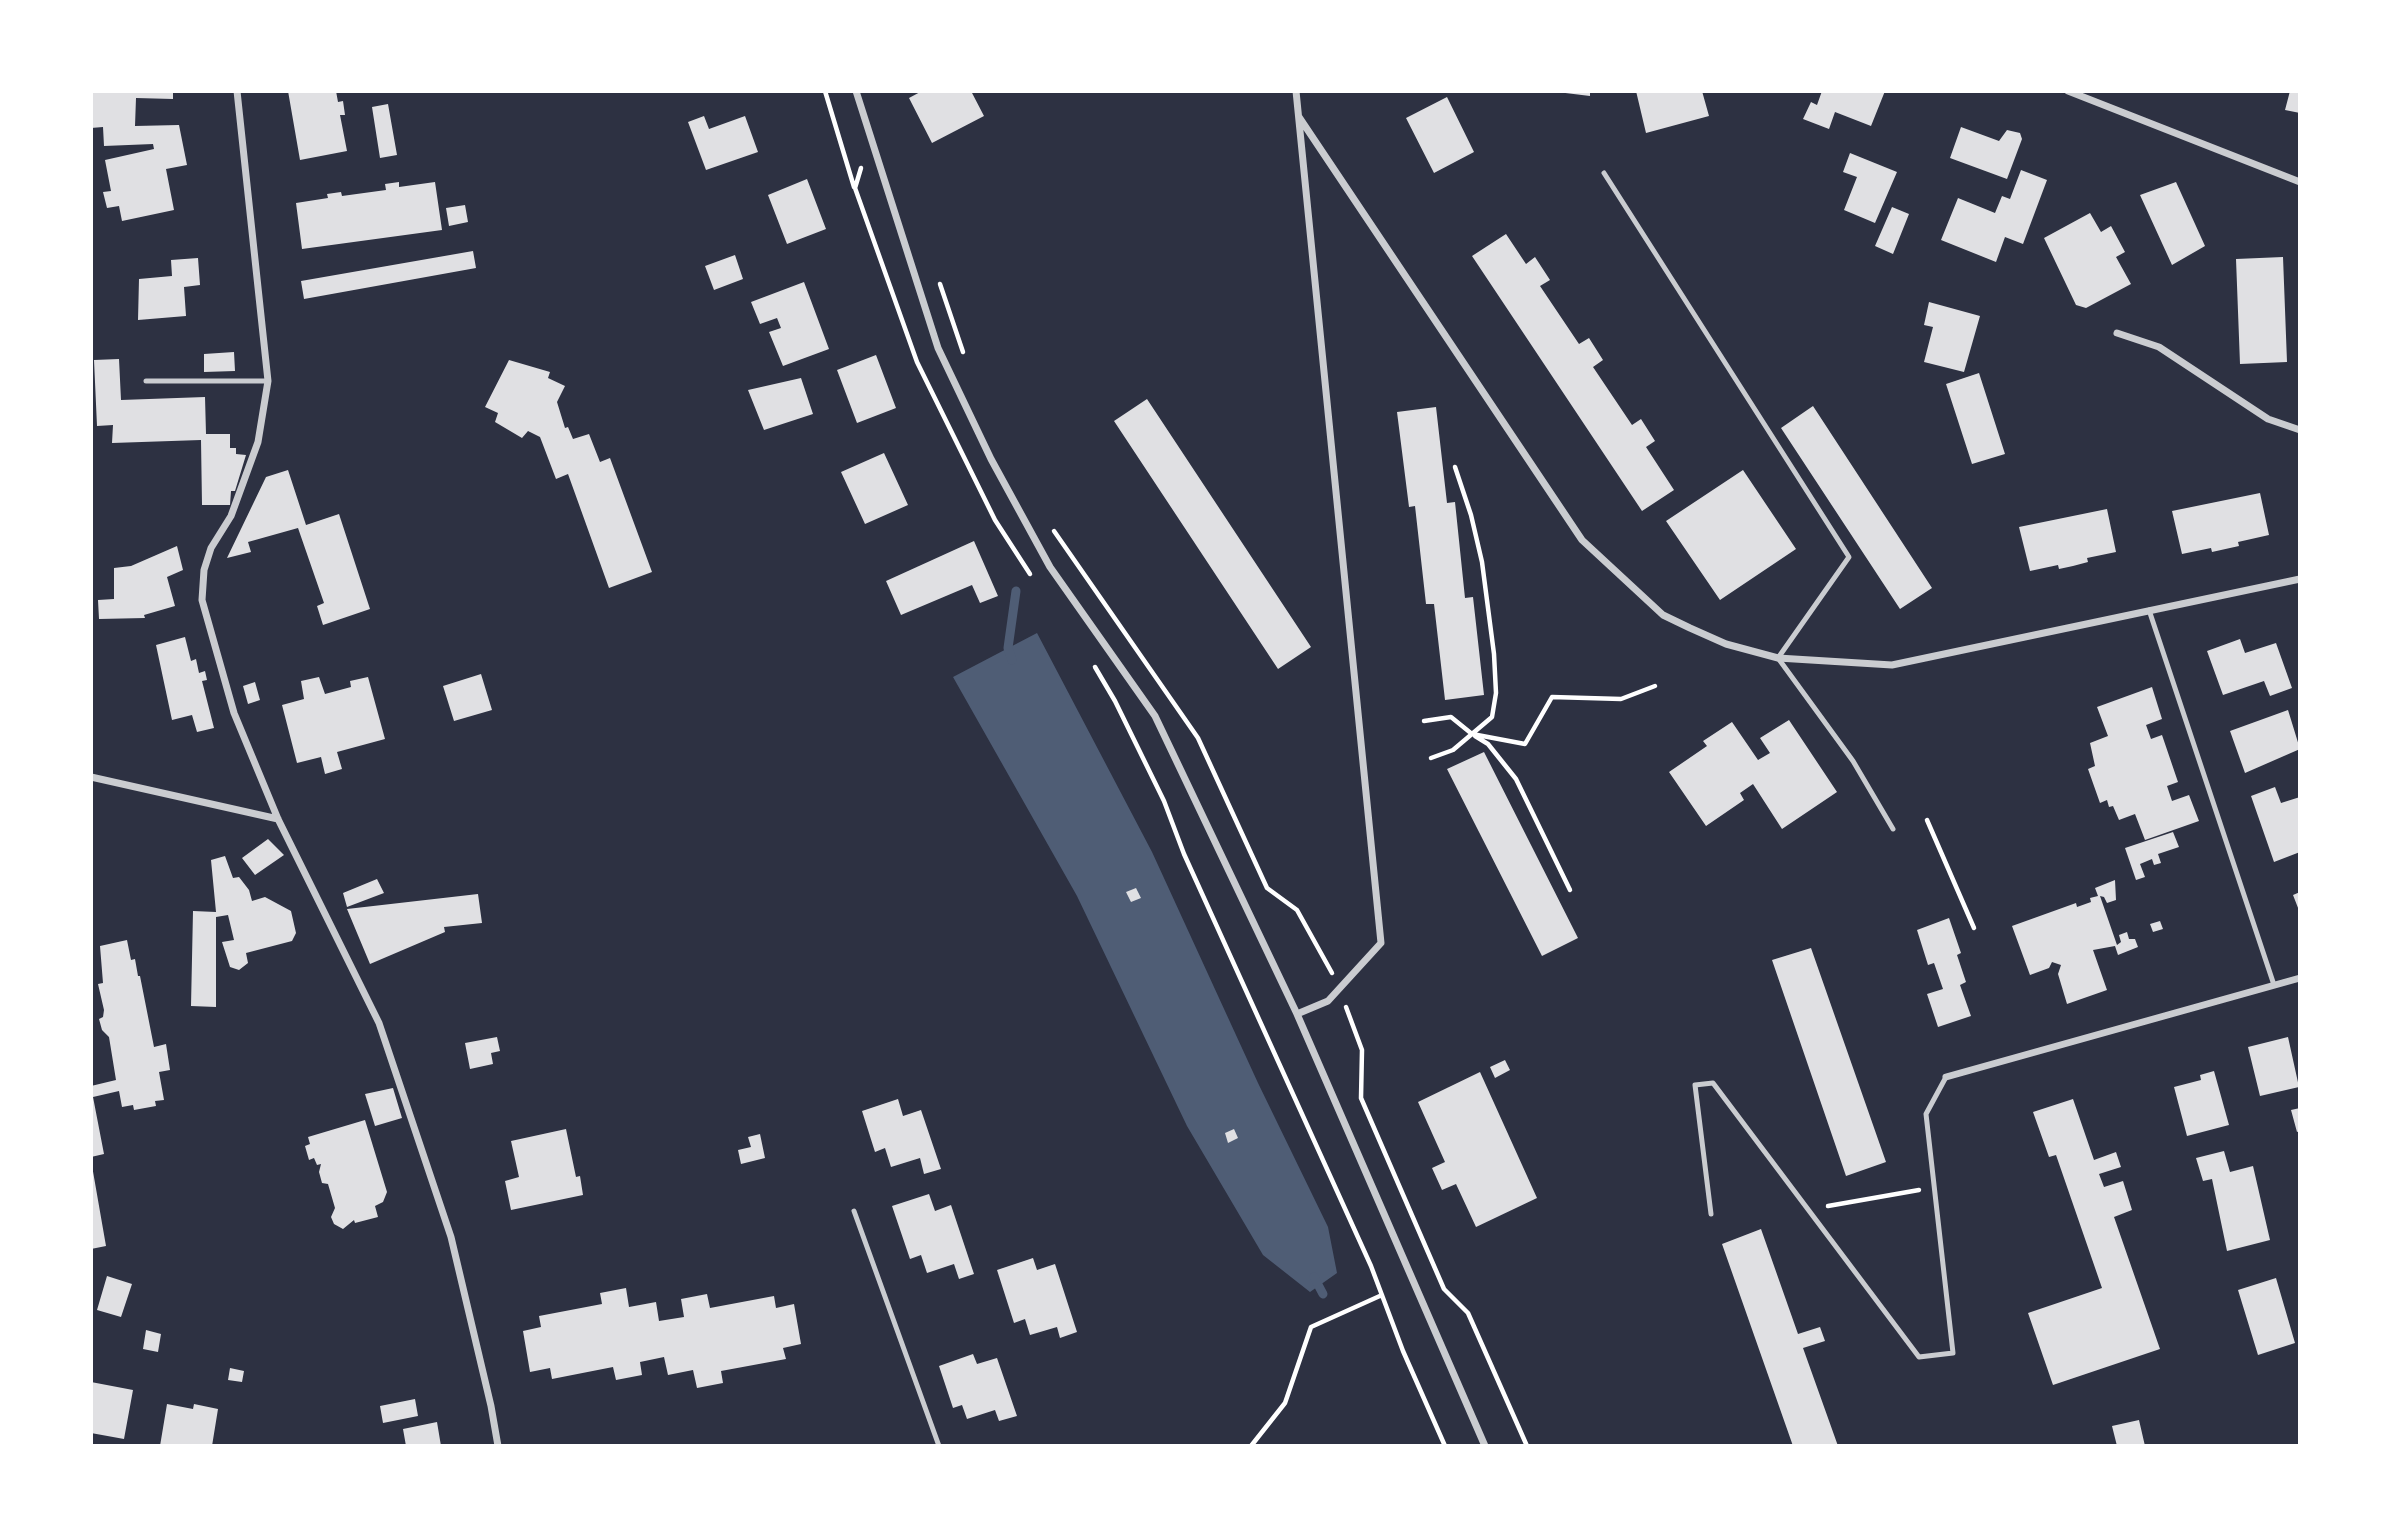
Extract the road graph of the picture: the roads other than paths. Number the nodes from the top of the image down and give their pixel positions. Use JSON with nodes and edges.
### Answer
{"nodes":[{"id":1,"x":237,"y":91,"type":"edge"},
{"id":2,"x":856,"y":91,"type":"edge"},
{"id":3,"x":1296,"y":91,"type":"edge"},
{"id":4,"x":2068,"y":91,"type":"edge"},
{"id":5,"x":1299,"y":117,"type":"junction"},
{"id":6,"x":1604,"y":173,"type":"dead end"},
{"id":7,"x":2300,"y":182,"type":"edge"},
{"id":8,"x":2117,"y":333,"type":"dead end"},
{"id":9,"x":146,"y":381,"type":"dead end"},
{"id":10,"x":268,"y":382,"type":"junction"},
{"id":11,"x":2300,"y":430,"type":"edge"},
{"id":12,"x":2300,"y":579,"type":"edge"},
{"id":13,"x":2149,"y":610,"type":"junction"},
{"id":14,"x":1778,"y":658,"type":"junction"},
{"id":15,"x":91,"y":777,"type":"edge"},
{"id":16,"x":278,"y":819,"type":"junction"},
{"id":17,"x":1893,"y":829,"type":"dead end"},
{"id":18,"x":2300,"y":978,"type":"edge"},
{"id":19,"x":2274,"y":985,"type":"junction"},
{"id":20,"x":1297,"y":1014,"type":"junction"},
{"id":21,"x":1946,"y":1077,"type":"joint"},
{"id":22,"x":854,"y":1211,"type":"dead end"},
{"id":23,"x":1711,"y":1214,"type":"dead end"},
{"id":24,"x":498,"y":1446,"type":"edge"},
{"id":25,"x":939,"y":1446,"type":"edge"},
{"id":26,"x":1485,"y":1446,"type":"edge"}],
"edges":[{"from":1,"to":10,"type":"street"},
{"from":2,"to":20,"type":"street"},
{"from":3,"to":5,"type":"street"},
{"from":4,"to":7,"type":"street"},
{"from":5,"to":14,"type":"street"},
{"from":5,"to":20,"type":"street"},
{"from":6,"to":14,"type":"lane"},
{"from":8,"to":11,"type":"street"},
{"from":9,"to":10,"type":"lane"},
{"from":10,"to":16,"type":"street"},
{"from":12,"to":13,"type":"street"},
{"from":13,"to":14,"type":"street"},
{"from":13,"to":19,"type":"lane"},
{"from":14,"to":17,"type":"lane"},
{"from":15,"to":16,"type":"street"},
{"from":16,"to":24,"type":"street"},
{"from":18,"to":19,"type":"street"},
{"from":19,"to":21,"type":"street"},
{"from":20,"to":26,"type":"street"},
{"from":21,"to":23,"type":"lane"},
{"from":22,"to":25,"type":"lane"}]}
